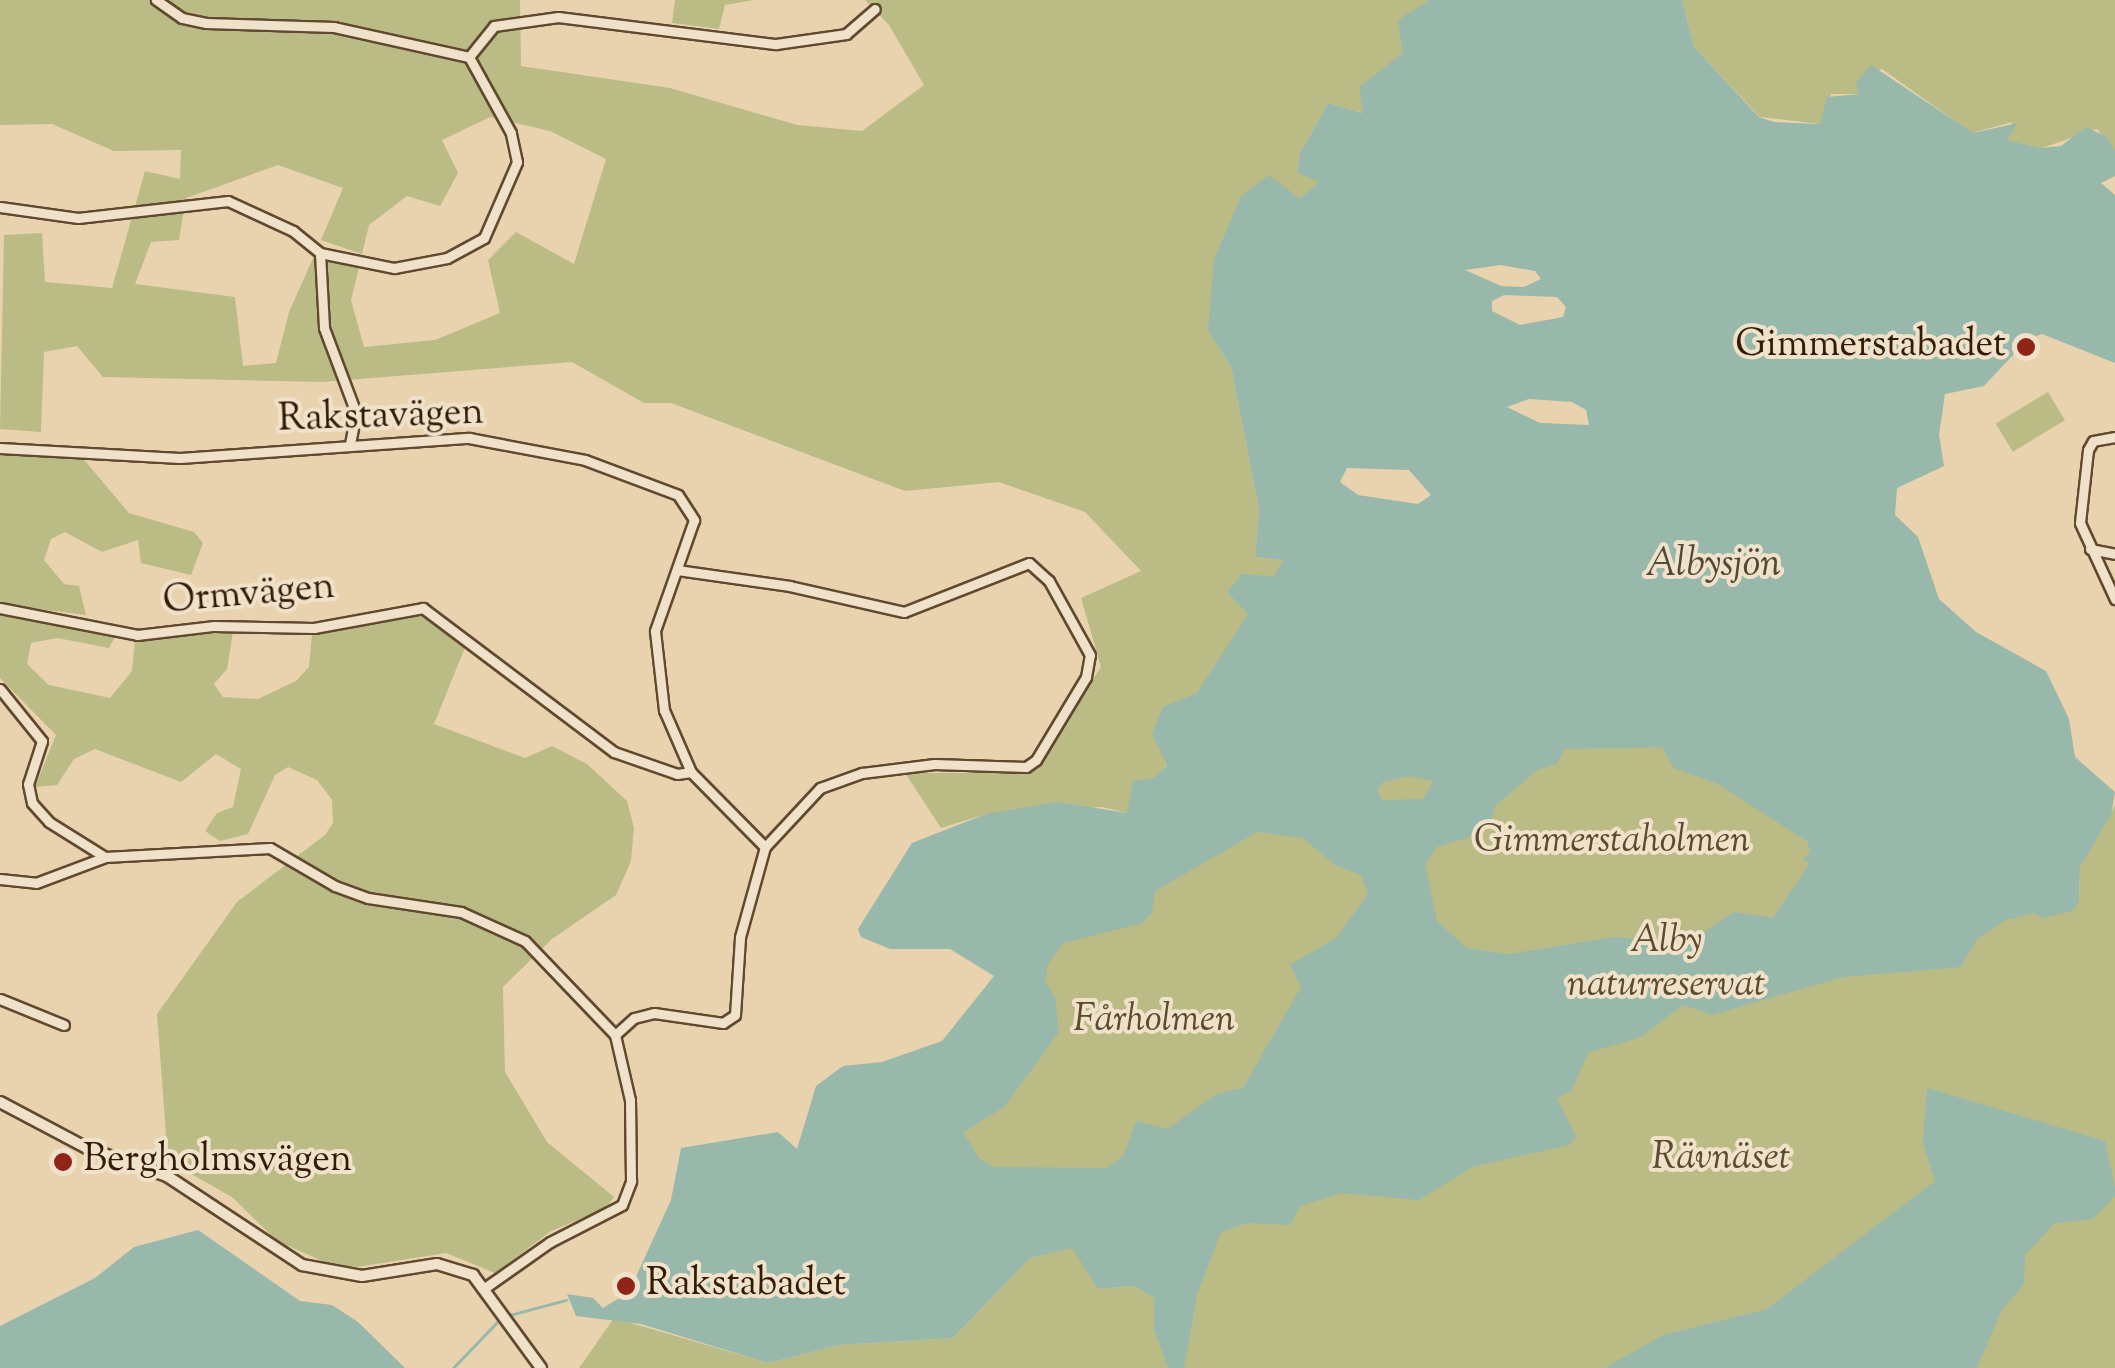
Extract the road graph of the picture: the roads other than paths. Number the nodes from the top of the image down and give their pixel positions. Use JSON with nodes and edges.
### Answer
{"nodes":[{"id":1,"x":156,"y":0,"type":"edge"},
{"id":2,"x":875,"y":9,"type":"dead end"},
{"id":3,"x":469,"y":57,"type":"junction"},
{"id":4,"x":0,"y":208,"type":"edge"},
{"id":5,"x":320,"y":253,"type":"junction"},
{"id":6,"x":2115,"y":437,"type":"edge"},
{"id":7,"x":350,"y":444,"type":"junction"},
{"id":8,"x":0,"y":448,"type":"edge"},
{"id":9,"x":2090,"y":550,"type":"junction"},
{"id":10,"x":2115,"y":554,"type":"edge"},
{"id":11,"x":677,"y":570,"type":"junction"},
{"id":12,"x":2115,"y":599,"type":"edge"},
{"id":13,"x":0,"y":608,"type":"edge"},
{"id":14,"x":0,"y":688,"type":"edge"},
{"id":15,"x":690,"y":772,"type":"junction"},
{"id":16,"x":765,"y":847,"type":"junction"},
{"id":17,"x":105,"y":857,"type":"junction"},
{"id":18,"x":0,"y":879,"type":"edge"},
{"id":19,"x":0,"y":999,"type":"edge"},
{"id":20,"x":64,"y":1024,"type":"dead end"},
{"id":21,"x":615,"y":1035,"type":"junction"},
{"id":22,"x":0,"y":1103,"type":"edge"},
{"id":23,"x":486,"y":1287,"type":"junction"},
{"id":24,"x":541,"y":1368,"type":"edge"}],
"edges":[{"from":1,"to":3,"type":"street"},
{"from":2,"to":3,"type":"street"},
{"from":3,"to":5,"type":"street"},
{"from":4,"to":5,"type":"street"},
{"from":5,"to":7,"type":"street"},
{"from":6,"to":9,"type":"street"},
{"from":7,"to":8,"type":"street","name":"Rakstavägen"},
{"from":7,"to":11,"type":"street","name":"Rakstavägen"},
{"from":9,"to":10,"type":"street"},
{"from":9,"to":12,"type":"street"},
{"from":11,"to":15,"type":"street","name":"Rakstavägen"},
{"from":11,"to":16,"type":"street"},
{"from":13,"to":15,"type":"street","name":"Ormvägen"},
{"from":14,"to":17,"type":"street"},
{"from":15,"to":16,"type":"street","name":"Rakstavägen"},
{"from":16,"to":21,"type":"street"},
{"from":17,"to":18,"type":"street"},
{"from":17,"to":21,"type":"street"},
{"from":19,"to":20,"type":"street"},
{"from":21,"to":23,"type":"street"},
{"from":22,"to":23,"type":"street"},
{"from":23,"to":24,"type":"street"}]}
